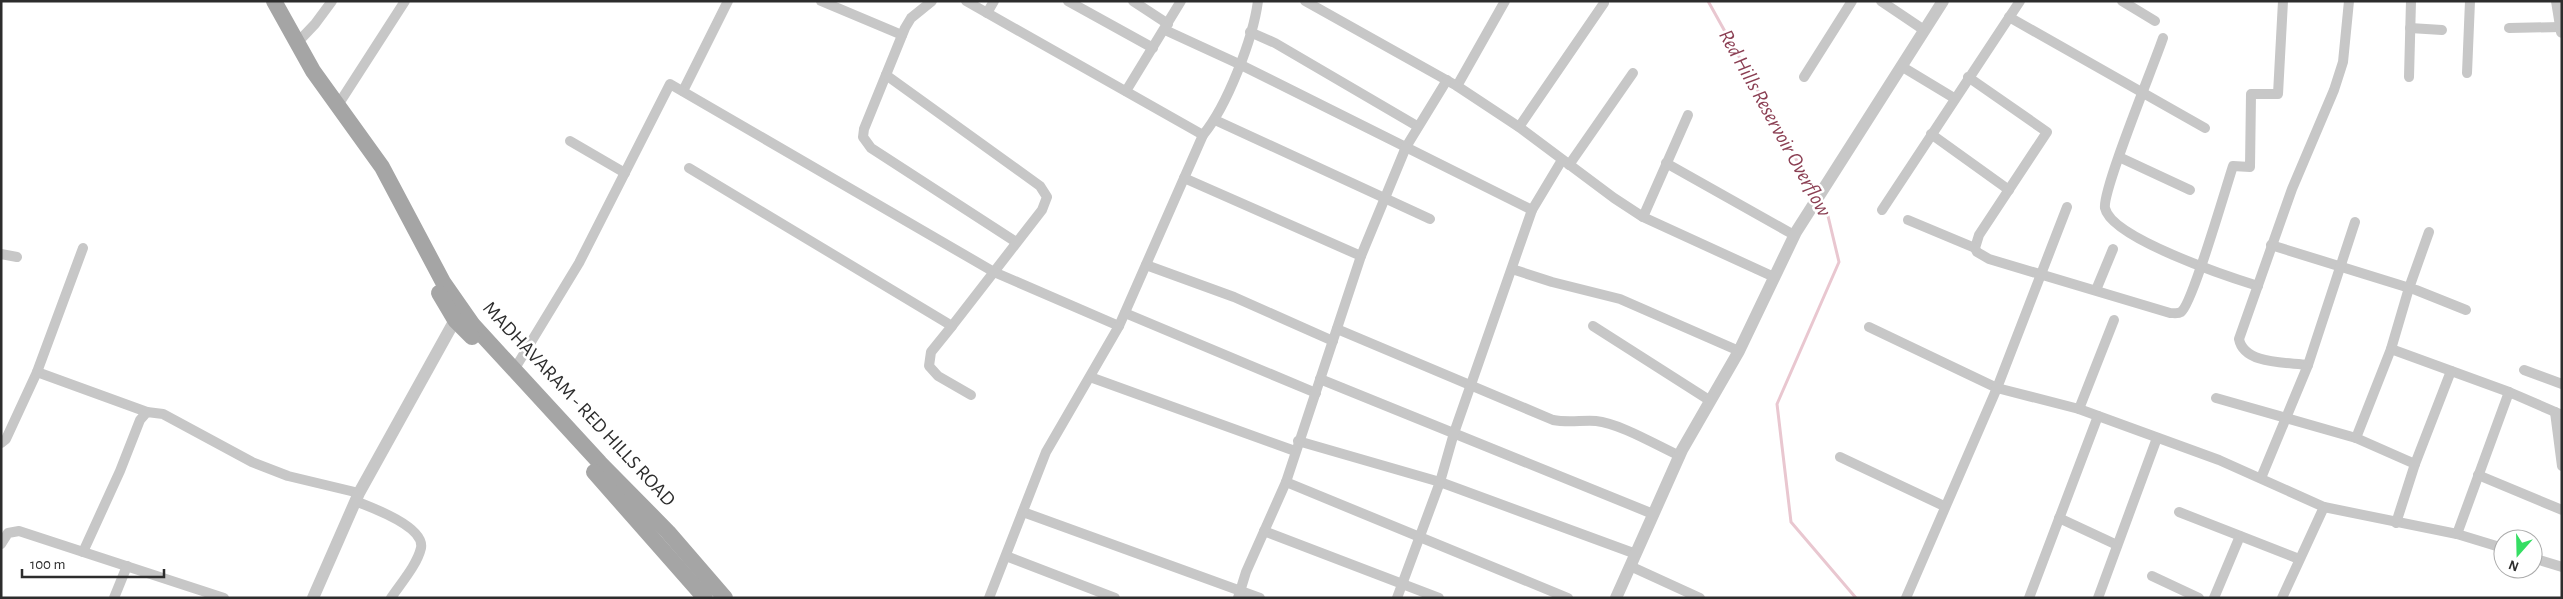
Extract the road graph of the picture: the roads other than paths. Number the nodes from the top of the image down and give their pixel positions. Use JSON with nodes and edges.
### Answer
{"nodes":[{"id":1,"x":264,"y":1,"type":"edge"},
{"id":2,"x":274,"y":1,"type":"edge"},
{"id":3,"x":332,"y":1,"type":"edge"},
{"id":4,"x":405,"y":1,"type":"edge"},
{"id":5,"x":728,"y":1,"type":"edge"},
{"id":6,"x":821,"y":1,"type":"edge"},
{"id":7,"x":932,"y":1,"type":"edge"},
{"id":8,"x":966,"y":1,"type":"edge"},
{"id":9,"x":994,"y":1,"type":"edge"},
{"id":10,"x":1068,"y":1,"type":"edge"},
{"id":11,"x":1133,"y":1,"type":"edge"},
{"id":12,"x":1181,"y":1,"type":"edge"},
{"id":13,"x":1258,"y":1,"type":"edge"},
{"id":14,"x":1305,"y":1,"type":"edge"},
{"id":15,"x":1505,"y":1,"type":"edge"},
{"id":16,"x":1852,"y":1,"type":"edge"},
{"id":17,"x":1881,"y":1,"type":"edge"},
{"id":18,"x":1943,"y":1,"type":"edge"},
{"id":19,"x":2020,"y":1,"type":"edge"},
{"id":20,"x":2122,"y":1,"type":"edge"},
{"id":21,"x":2283,"y":1,"type":"edge"},
{"id":22,"x":2349,"y":1,"type":"edge"},
{"id":23,"x":2411,"y":1,"type":"edge"},
{"id":24,"x":2470,"y":1,"type":"edge"},
{"id":25,"x":2557,"y":1,"type":"edge"},
{"id":26,"x":1604,"y":3,"type":"dead end"},
{"id":27,"x":988,"y":13,"type":"junction"},
{"id":28,"x":2009,"y":17,"type":"junction"},
{"id":29,"x":2155,"y":21,"type":"dead end"},
{"id":30,"x":1166,"y":27,"type":"junction"},
{"id":31,"x":2410,"y":28,"type":"junction"},
{"id":32,"x":2509,"y":28,"type":"dead end"},
{"id":33,"x":1924,"y":30,"type":"junction"},
{"id":34,"x":2442,"y":30,"type":"dead end"},
{"id":35,"x":2561,"y":30,"type":"edge"},
{"id":36,"x":1250,"y":32,"type":"junction"},
{"id":37,"x":902,"y":35,"type":"junction"},
{"id":38,"x":2163,"y":38,"type":"dead end"},
{"id":39,"x":296,"y":44,"type":"junction"},
{"id":40,"x":1154,"y":48,"type":"junction"},
{"id":41,"x":1239,"y":64,"type":"junction"},
{"id":42,"x":1900,"y":66,"type":"junction"},
{"id":43,"x":1634,"y":73,"type":"dead end"},
{"id":44,"x":2467,"y":73,"type":"dead end"},
{"id":45,"x":886,"y":75,"type":"junction"},
{"id":46,"x":1804,"y":77,"type":"dead end"},
{"id":47,"x":2409,"y":77,"type":"dead end"},
{"id":48,"x":1968,"y":78,"type":"junction"},
{"id":49,"x":1447,"y":80,"type":"junction"},
{"id":50,"x":1457,"y":86,"type":"junction"},
{"id":51,"x":683,"y":91,"type":"junction"},
{"id":52,"x":1126,"y":91,"type":"junction"},
{"id":53,"x":2143,"y":94,"type":"junction"},
{"id":54,"x":1954,"y":98,"type":"junction"},
{"id":55,"x":338,"y":105,"type":"junction"},
{"id":56,"x":1688,"y":115,"type":"dead end"},
{"id":57,"x":1215,"y":120,"type":"junction"},
{"id":58,"x":1417,"y":126,"type":"junction"},
{"id":59,"x":1519,"y":127,"type":"junction"},
{"id":60,"x":2205,"y":128,"type":"dead end"},
{"id":61,"x":1931,"y":134,"type":"junction"},
{"id":62,"x":1203,"y":135,"type":"junction"},
{"id":63,"x":570,"y":141,"type":"dead end"},
{"id":64,"x":1406,"y":147,"type":"junction"},
{"id":65,"x":2119,"y":158,"type":"junction"},
{"id":66,"x":1565,"y":162,"type":"junction"},
{"id":67,"x":1666,"y":163,"type":"junction"},
{"id":68,"x":689,"y":168,"type":"dead end"},
{"id":69,"x":625,"y":172,"type":"junction"},
{"id":70,"x":1184,"y":178,"type":"junction"},
{"id":71,"x":2009,"y":190,"type":"junction"},
{"id":72,"x":2190,"y":190,"type":"dead end"},
{"id":73,"x":1387,"y":197,"type":"junction"},
{"id":74,"x":2067,"y":207,"type":"dead end"},
{"id":75,"x":1532,"y":210,"type":"junction"},
{"id":76,"x":1882,"y":210,"type":"dead end"},
{"id":77,"x":1643,"y":217,"type":"junction"},
{"id":78,"x":1430,"y":219,"type":"dead end"},
{"id":79,"x":1908,"y":220,"type":"dead end"},
{"id":80,"x":2355,"y":222,"type":"dead end"},
{"id":81,"x":2429,"y":232,"type":"dead end"},
{"id":82,"x":1795,"y":234,"type":"junction"},
{"id":83,"x":1016,"y":242,"type":"junction"},
{"id":84,"x":2271,"y":245,"type":"junction"},
{"id":85,"x":83,"y":248,"type":"dead end"},
{"id":86,"x":1975,"y":248,"type":"junction"},
{"id":87,"x":2113,"y":249,"type":"dead end"},
{"id":88,"x":1,"y":254,"type":"edge"},
{"id":89,"x":17,"y":256,"type":"dead end"},
{"id":90,"x":1361,"y":256,"type":"junction"},
{"id":91,"x":1146,"y":265,"type":"junction"},
{"id":92,"x":2201,"y":267,"type":"junction"},
{"id":93,"x":2340,"y":268,"type":"junction"},
{"id":94,"x":1512,"y":269,"type":"junction"},
{"id":95,"x":994,"y":272,"type":"junction"},
{"id":96,"x":2042,"y":276,"type":"junction"},
{"id":97,"x":1774,"y":277,"type":"junction"},
{"id":98,"x":2258,"y":286,"type":"junction"},
{"id":99,"x":2409,"y":288,"type":"junction"},
{"id":100,"x":2096,"y":290,"type":"junction"},
{"id":101,"x":2466,"y":310,"type":"dead end"},
{"id":102,"x":1125,"y":313,"type":"junction"},
{"id":103,"x":456,"y":320,"type":"junction"},
{"id":104,"x":2114,"y":320,"type":"dead end"},
{"id":105,"x":952,"y":326,"type":"junction"},
{"id":106,"x":1119,"y":326,"type":"junction"},
{"id":107,"x":1593,"y":326,"type":"dead end"},
{"id":108,"x":1869,"y":327,"type":"dead end"},
{"id":109,"x":1337,"y":329,"type":"junction"},
{"id":110,"x":1333,"y":341,"type":"junction"},
{"id":111,"x":2391,"y":348,"type":"junction"},
{"id":112,"x":1739,"y":351,"type":"junction"},
{"id":113,"x":2308,"y":365,"type":"junction"},
{"id":114,"x":514,"y":370,"type":"junction"},
{"id":115,"x":2524,"y":370,"type":"dead end"},
{"id":116,"x":37,"y":372,"type":"junction"},
{"id":117,"x":2450,"y":372,"type":"junction"},
{"id":118,"x":1090,"y":377,"type":"junction"},
{"id":119,"x":1320,"y":379,"type":"junction"},
{"id":120,"x":2562,"y":384,"type":"edge"},
{"id":121,"x":1470,"y":387,"type":"junction"},
{"id":122,"x":1997,"y":388,"type":"junction"},
{"id":123,"x":1316,"y":392,"type":"junction"},
{"id":124,"x":2509,"y":392,"type":"junction"},
{"id":125,"x":971,"y":395,"type":"dead end"},
{"id":126,"x":2216,"y":398,"type":"dead end"},
{"id":127,"x":1709,"y":400,"type":"junction"},
{"id":128,"x":2079,"y":409,"type":"junction"},
{"id":129,"x":147,"y":412,"type":"junction"},
{"id":130,"x":2558,"y":413,"type":"edge"},
{"id":131,"x":2098,"y":416,"type":"junction"},
{"id":132,"x":2288,"y":417,"type":"junction"},
{"id":133,"x":1454,"y":433,"type":"junction"},
{"id":134,"x":2157,"y":438,"type":"junction"},
{"id":135,"x":2356,"y":438,"type":"junction"},
{"id":136,"x":1,"y":443,"type":"edge"},
{"id":137,"x":1297,"y":446,"type":"junction"},
{"id":138,"x":1680,"y":456,"type":"junction"},
{"id":139,"x":1840,"y":457,"type":"dead end"},
{"id":140,"x":2415,"y":464,"type":"junction"},
{"id":141,"x":2562,"y":466,"type":"edge"},
{"id":142,"x":2478,"y":475,"type":"junction"},
{"id":143,"x":2261,"y":478,"type":"junction"},
{"id":144,"x":1286,"y":482,"type":"junction"},
{"id":145,"x":1440,"y":482,"type":"junction"},
{"id":146,"x":357,"y":497,"type":"junction"},
{"id":147,"x":1944,"y":506,"type":"junction"},
{"id":148,"x":2324,"y":507,"type":"junction"},
{"id":149,"x":2562,"y":510,"type":"edge"},
{"id":150,"x":1023,"y":512,"type":"junction"},
{"id":151,"x":2179,"y":512,"type":"dead end"},
{"id":152,"x":1653,"y":514,"type":"junction"},
{"id":153,"x":2059,"y":518,"type":"junction"},
{"id":154,"x":2396,"y":523,"type":"junction"},
{"id":155,"x":1264,"y":531,"type":"junction"},
{"id":156,"x":2456,"y":534,"type":"junction"},
{"id":157,"x":1421,"y":535,"type":"junction"},
{"id":158,"x":2240,"y":536,"type":"junction"},
{"id":159,"x":1,"y":544,"type":"edge"},
{"id":160,"x":2117,"y":545,"type":"junction"},
{"id":161,"x":2493,"y":545,"type":"edge"},
{"id":162,"x":84,"y":552,"type":"junction"},
{"id":163,"x":1636,"y":554,"type":"junction"},
{"id":164,"x":1006,"y":556,"type":"junction"},
{"id":165,"x":2299,"y":559,"type":"junction"},
{"id":166,"x":2543,"y":561,"type":"edge"},
{"id":167,"x":127,"y":566,"type":"junction"},
{"id":168,"x":1630,"y":566,"type":"junction"},
{"id":169,"x":2562,"y":567,"type":"edge"},
{"id":170,"x":2152,"y":576,"type":"dead end"},
{"id":171,"x":1402,"y":582,"type":"junction"},
{"id":172,"x":1239,"y":594,"type":"edge"},
{"id":173,"x":114,"y":598,"type":"edge"},
{"id":174,"x":224,"y":598,"type":"edge"},
{"id":175,"x":312,"y":598,"type":"edge"},
{"id":176,"x":392,"y":598,"type":"edge"},
{"id":177,"x":705,"y":598,"type":"edge"},
{"id":178,"x":725,"y":598,"type":"edge"},
{"id":179,"x":989,"y":598,"type":"edge"},
{"id":180,"x":1115,"y":598,"type":"edge"},
{"id":181,"x":1260,"y":598,"type":"edge"},
{"id":182,"x":1397,"y":598,"type":"edge"},
{"id":183,"x":1438,"y":598,"type":"edge"},
{"id":184,"x":1568,"y":598,"type":"edge"},
{"id":185,"x":1616,"y":598,"type":"edge"},
{"id":186,"x":1700,"y":598,"type":"edge"},
{"id":187,"x":1906,"y":598,"type":"edge"},
{"id":188,"x":2029,"y":598,"type":"edge"},
{"id":189,"x":2098,"y":598,"type":"edge"},
{"id":190,"x":2199,"y":598,"type":"edge"},
{"id":191,"x":2214,"y":598,"type":"edge"},
{"id":192,"x":2282,"y":598,"type":"edge"}],
"edges":[{"from":1,"to":103,"type":"main road","name":"MADHAVARAM - RED HILLS ROAD"},
{"from":2,"to":39,"type":"main road","name":"MADHAVARAM - RED HILLS ROAD"},
{"from":3,"to":39,"type":"street"},
{"from":4,"to":55,"type":"street"},
{"from":5,"to":51,"type":"street"},
{"from":6,"to":37,"type":"street"},
{"from":7,"to":37,"type":"street"},
{"from":8,"to":27,"type":"street"},
{"from":9,"to":27,"type":"street"},
{"from":10,"to":40,"type":"street"},
{"from":11,"to":30,"type":"street"},
{"from":12,"to":30,"type":"street"},
{"from":13,"to":36,"type":"street"},
{"from":14,"to":49,"type":"street"},
{"from":15,"to":50,"type":"street"},
{"from":16,"to":46,"type":"street"},
{"from":17,"to":33,"type":"street"},
{"from":18,"to":33,"type":"street"},
{"from":19,"to":28,"type":"street"},
{"from":20,"to":29,"type":"street"},
{"from":21,"to":92,"type":"street"},
{"from":22,"to":84,"type":"street"},
{"from":23,"to":31,"type":"street"},
{"from":24,"to":44,"type":"street"},
{"from":25,"to":35,"type":"street"},
{"from":26,"to":59,"type":"street"},
{"from":27,"to":52,"type":"street"},
{"from":28,"to":48,"type":"street"},
{"from":28,"to":53,"type":"street"},
{"from":30,"to":40,"type":"street"},
{"from":30,"to":41,"type":"street"},
{"from":31,"to":34,"type":"street"},
{"from":31,"to":47,"type":"street"},
{"from":32,"to":35,"type":"street"},
{"from":33,"to":42,"type":"street"},
{"from":36,"to":41,"type":"street"},
{"from":36,"to":58,"type":"street"},
{"from":37,"to":45,"type":"street"},
{"from":38,"to":53,"type":"street"},
{"from":39,"to":55,"type":"main road","name":"MADHAVARAM - RED HILLS ROAD"},
{"from":40,"to":52,"type":"street"},
{"from":41,"to":57,"type":"street"},
{"from":41,"to":64,"type":"street"},
{"from":42,"to":54,"type":"street"},
{"from":42,"to":82,"type":"street"},
{"from":43,"to":66,"type":"street"},
{"from":45,"to":83,"type":"street"},
{"from":45,"to":83,"type":"street"},
{"from":48,"to":54,"type":"street"},
{"from":48,"to":71,"type":"street"},
{"from":49,"to":50,"type":"street"},
{"from":49,"to":58,"type":"street"},
{"from":50,"to":59,"type":"street"},
{"from":51,"to":69,"type":"street"},
{"from":51,"to":95,"type":"street"},
{"from":52,"to":62,"type":"street"},
{"from":53,"to":60,"type":"street"},
{"from":53,"to":65,"type":"street"},
{"from":54,"to":61,"type":"street"},
{"from":55,"to":114,"type":"main road","name":"MADHAVARAM - RED HILLS ROAD"},
{"from":56,"to":67,"type":"street"},
{"from":57,"to":62,"type":"street"},
{"from":57,"to":73,"type":"street"},
{"from":58,"to":64,"type":"street"},
{"from":59,"to":66,"type":"street"},
{"from":61,"to":71,"type":"street"},
{"from":61,"to":76,"type":"street"},
{"from":62,"to":70,"type":"street"},
{"from":63,"to":69,"type":"street"},
{"from":64,"to":73,"type":"street"},
{"from":64,"to":75,"type":"street"},
{"from":65,"to":72,"type":"street"},
{"from":65,"to":92,"type":"street"},
{"from":66,"to":75,"type":"street"},
{"from":66,"to":77,"type":"street"},
{"from":67,"to":77,"type":"street"},
{"from":67,"to":82,"type":"street"},
{"from":68,"to":105,"type":"street"},
{"from":69,"to":114,"type":"street"},
{"from":70,"to":90,"type":"street"},
{"from":70,"to":91,"type":"street"},
{"from":71,"to":86,"type":"street"},
{"from":73,"to":78,"type":"street"},
{"from":73,"to":90,"type":"street"},
{"from":74,"to":96,"type":"street"},
{"from":75,"to":94,"type":"street"},
{"from":77,"to":97,"type":"street"},
{"from":79,"to":86,"type":"street"},
{"from":80,"to":93,"type":"street"},
{"from":81,"to":99,"type":"street"},
{"from":82,"to":97,"type":"street"},
{"from":83,"to":95,"type":"street"},
{"from":84,"to":93,"type":"street"},
{"from":84,"to":98,"type":"street"},
{"from":85,"to":116,"type":"street"},
{"from":86,"to":96,"type":"street"},
{"from":87,"to":100,"type":"street"},
{"from":88,"to":89,"type":"street"},
{"from":90,"to":109,"type":"street"},
{"from":91,"to":102,"type":"street"},
{"from":91,"to":110,"type":"street"},
{"from":92,"to":98,"type":"street"},
{"from":92,"to":100,"type":"street"},
{"from":93,"to":99,"type":"street"},
{"from":93,"to":113,"type":"street"},
{"from":94,"to":112,"type":"street"},
{"from":94,"to":121,"type":"street"},
{"from":95,"to":105,"type":"street"},
{"from":95,"to":106,"type":"street"},
{"from":96,"to":100,"type":"street"},
{"from":96,"to":122,"type":"street"},
{"from":97,"to":112,"type":"street"},
{"from":98,"to":113,"type":"street"},
{"from":99,"to":101,"type":"street"},
{"from":99,"to":111,"type":"street"},
{"from":102,"to":106,"type":"street"},
{"from":102,"to":123,"type":"street"},
{"from":103,"to":146,"type":"street"},
{"from":103,"to":177,"type":"main road","name":"MADHAVARAM - RED HILLS ROAD"},
{"from":104,"to":128,"type":"street"},
{"from":105,"to":125,"type":"street"},
{"from":106,"to":118,"type":"street"},
{"from":107,"to":127,"type":"street"},
{"from":108,"to":122,"type":"street"},
{"from":109,"to":110,"type":"street"},
{"from":109,"to":121,"type":"street"},
{"from":110,"to":119,"type":"street"},
{"from":111,"to":117,"type":"street"},
{"from":111,"to":135,"type":"street"},
{"from":112,"to":127,"type":"street"},
{"from":113,"to":132,"type":"street"},
{"from":114,"to":178,"type":"main road","name":"MADHAVARAM - RED HILLS ROAD"},
{"from":115,"to":120,"type":"street"},
{"from":116,"to":129,"type":"street"},
{"from":116,"to":136,"type":"street"},
{"from":117,"to":124,"type":"street"},
{"from":117,"to":140,"type":"street"},
{"from":118,"to":137,"type":"street"},
{"from":118,"to":150,"type":"street"},
{"from":119,"to":123,"type":"street"},
{"from":119,"to":133,"type":"street"},
{"from":121,"to":133,"type":"street"},
{"from":121,"to":138,"type":"street"},
{"from":122,"to":128,"type":"street"},
{"from":122,"to":147,"type":"street"},
{"from":123,"to":137,"type":"street"},
{"from":124,"to":130,"type":"street"},
{"from":124,"to":142,"type":"street"},
{"from":126,"to":132,"type":"street"},
{"from":127,"to":138,"type":"street"},
{"from":128,"to":131,"type":"street"},
{"from":129,"to":146,"type":"street"},
{"from":129,"to":162,"type":"street"},
{"from":130,"to":141,"type":"street"},
{"from":131,"to":134,"type":"street"},
{"from":131,"to":153,"type":"street"},
{"from":132,"to":135,"type":"street"},
{"from":132,"to":143,"type":"street"},
{"from":133,"to":145,"type":"street"},
{"from":133,"to":152,"type":"street"},
{"from":134,"to":143,"type":"street"},
{"from":134,"to":160,"type":"street"},
{"from":135,"to":140,"type":"street"},
{"from":137,"to":144,"type":"street"},
{"from":137,"to":145,"type":"street"},
{"from":138,"to":152,"type":"street"},
{"from":139,"to":147,"type":"street"},
{"from":140,"to":154,"type":"street"},
{"from":142,"to":149,"type":"street"},
{"from":142,"to":156,"type":"street"},
{"from":143,"to":148,"type":"street"},
{"from":144,"to":155,"type":"street"},
{"from":144,"to":157,"type":"street"},
{"from":145,"to":157,"type":"street"},
{"from":145,"to":163,"type":"street"},
{"from":146,"to":175,"type":"street"},
{"from":146,"to":176,"type":"street"},
{"from":147,"to":187,"type":"street"},
{"from":148,"to":154,"type":"street"},
{"from":148,"to":165,"type":"street"},
{"from":150,"to":164,"type":"street"},
{"from":150,"to":172,"type":"street"},
{"from":151,"to":158,"type":"street"},
{"from":152,"to":163,"type":"street"},
{"from":153,"to":160,"type":"street"},
{"from":153,"to":188,"type":"street"},
{"from":154,"to":156,"type":"street"},
{"from":155,"to":171,"type":"street"},
{"from":155,"to":172,"type":"street"},
{"from":156,"to":161,"type":"street"},
{"from":157,"to":171,"type":"street"},
{"from":157,"to":184,"type":"street"},
{"from":158,"to":165,"type":"street"},
{"from":158,"to":191,"type":"street"},
{"from":159,"to":162,"type":"street"},
{"from":160,"to":189,"type":"street"},
{"from":162,"to":167,"type":"street"},
{"from":163,"to":168,"type":"street"},
{"from":164,"to":179,"type":"street"},
{"from":164,"to":180,"type":"street"},
{"from":165,"to":192,"type":"street"},
{"from":166,"to":169,"type":"street"},
{"from":167,"to":173,"type":"street"},
{"from":167,"to":174,"type":"street"},
{"from":168,"to":185,"type":"street"},
{"from":168,"to":186,"type":"street"},
{"from":170,"to":190,"type":"street"},
{"from":171,"to":182,"type":"street"},
{"from":171,"to":183,"type":"street"},
{"from":172,"to":181,"type":"street"}]}
